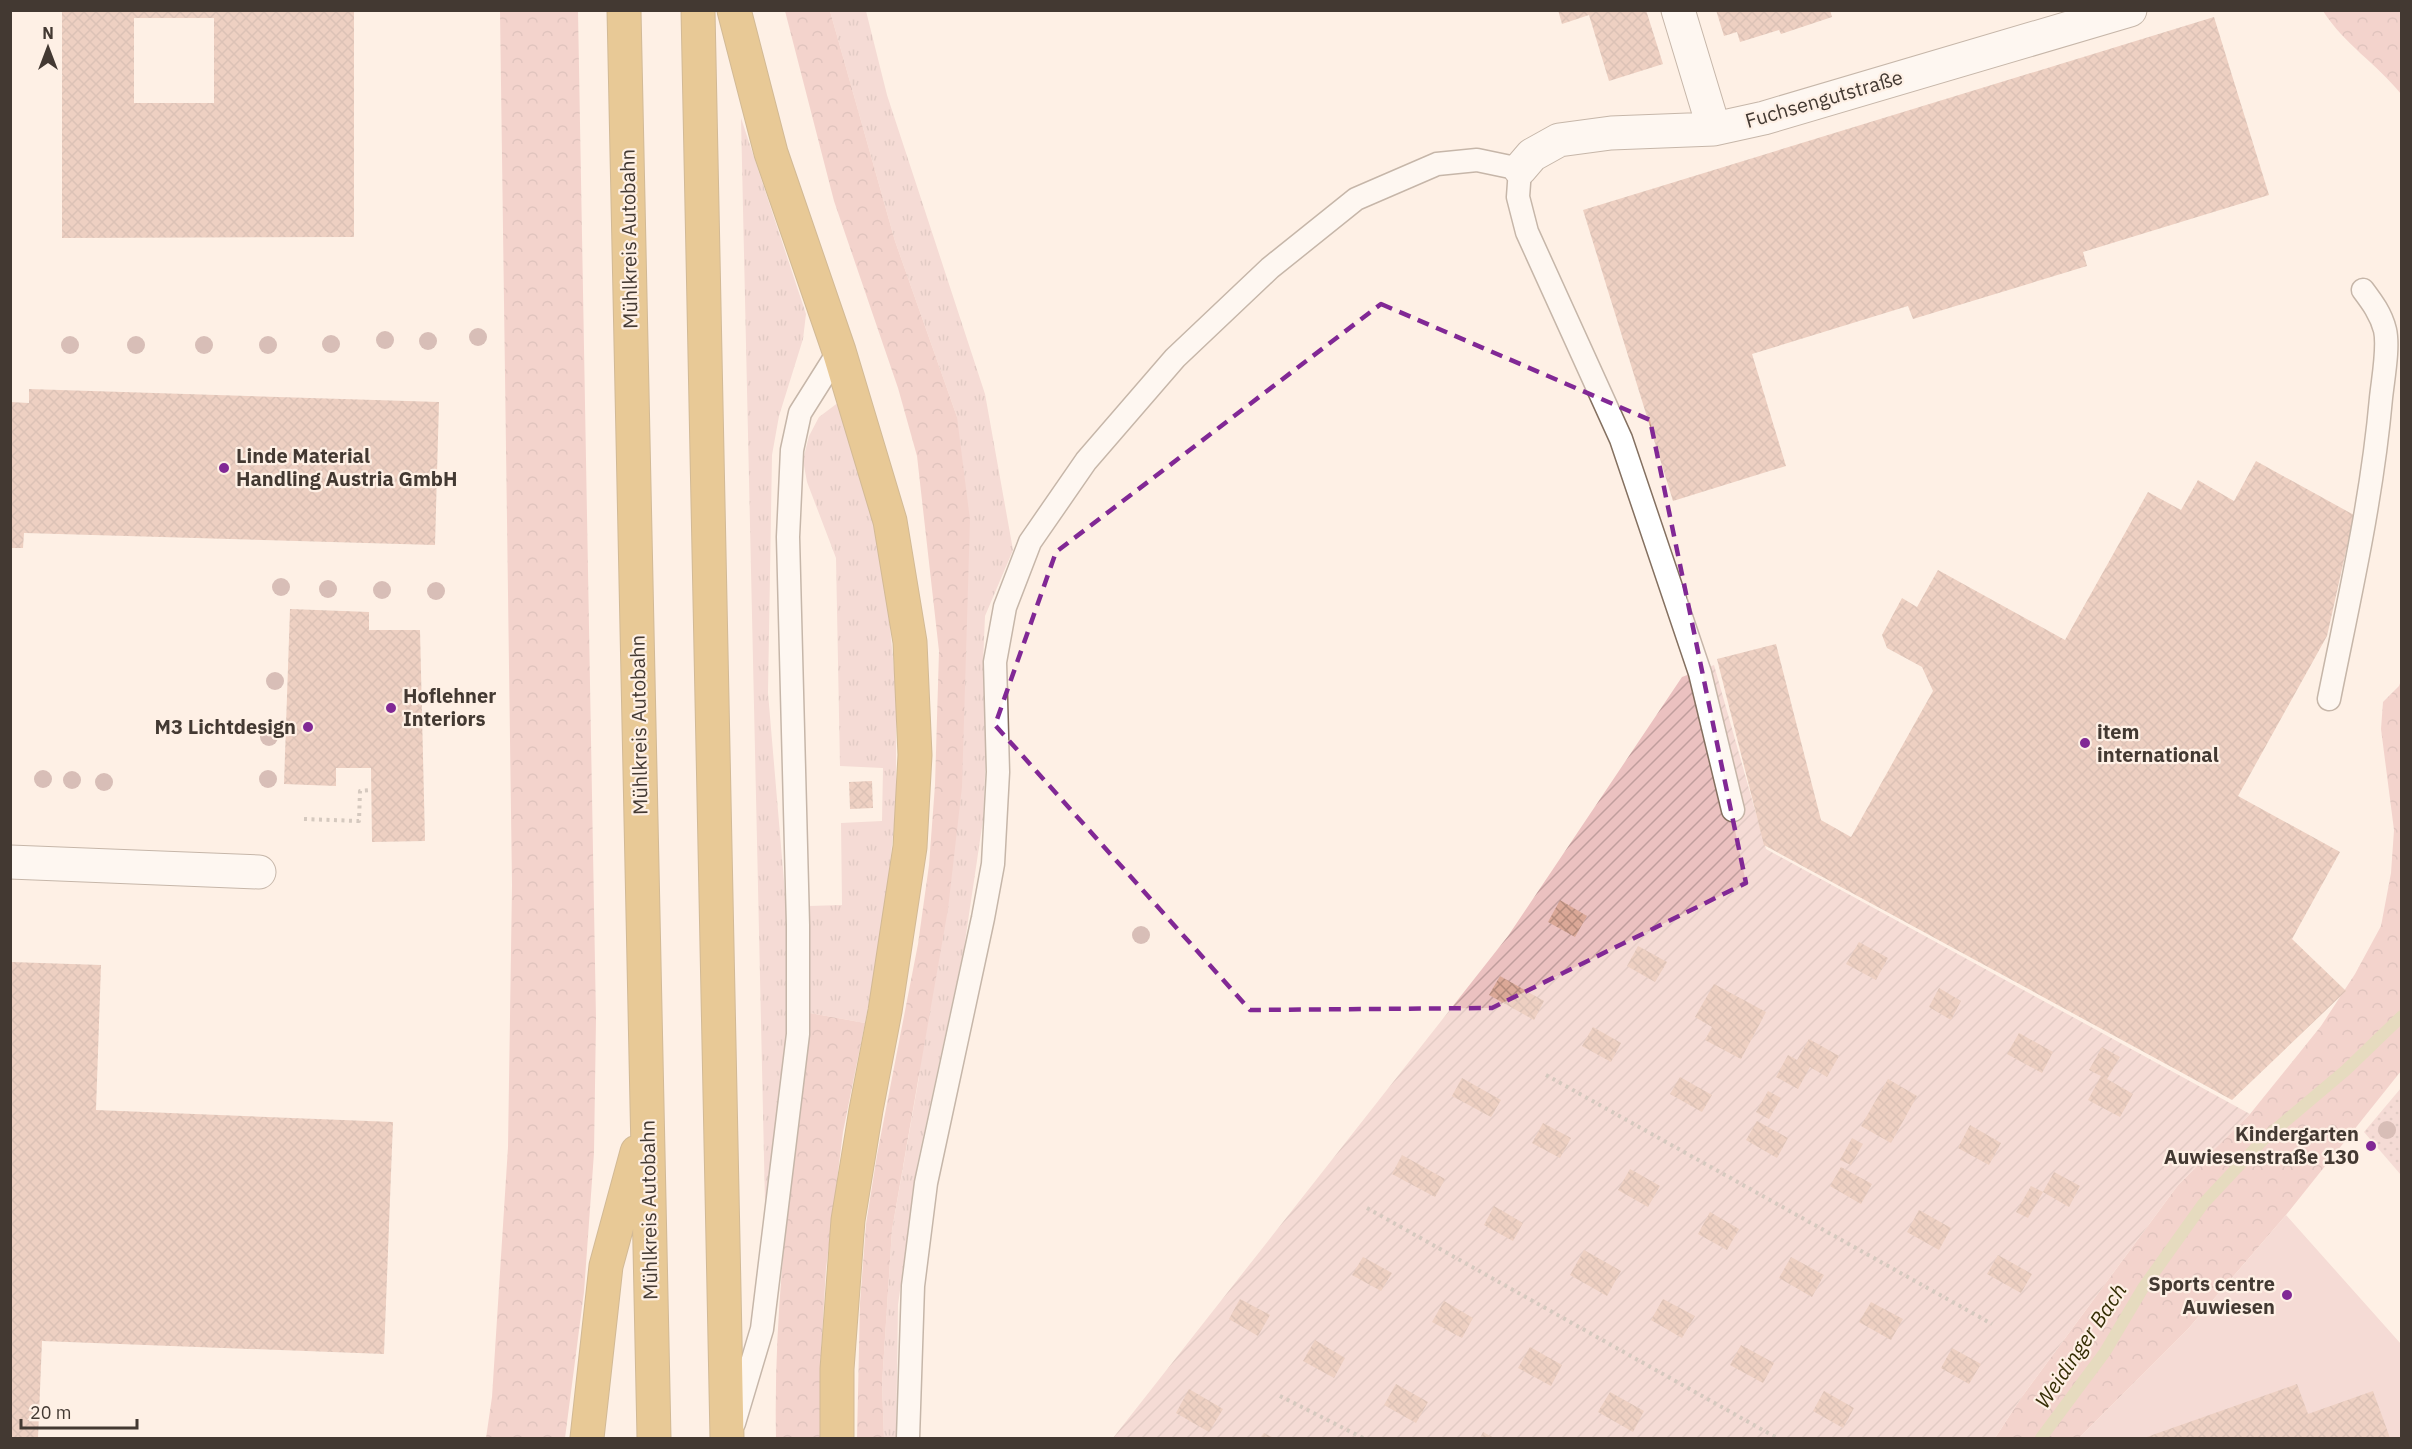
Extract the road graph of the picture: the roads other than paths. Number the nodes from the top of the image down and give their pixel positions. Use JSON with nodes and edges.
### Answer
{"nodes":[{"id":1,"x":624,"y":10,"type":"edge"},
{"id":2,"x":698,"y":10,"type":"edge"},
{"id":3,"x":734,"y":10,"type":"edge"},
{"id":4,"x":1678,"y":10,"type":"edge"},
{"id":5,"x":2130,"y":10,"type":"edge"},
{"id":6,"x":1714,"y":129,"type":"junction"},
{"id":7,"x":1520,"y":169,"type":"junction"},
{"id":8,"x":2363,"y":290,"type":"dead end"},
{"id":9,"x":839,"y":351,"type":"junction"},
{"id":10,"x":2329,"y":699,"type":"dead end"},
{"id":11,"x":1733,"y":810,"type":"dead end"},
{"id":12,"x":10,"y":862,"type":"edge"},
{"id":13,"x":259,"y":872,"type":"dead end"},
{"id":14,"x":647,"y":1116,"type":"junction"},
{"id":15,"x":587,"y":1438,"type":"edge"},
{"id":16,"x":654,"y":1438,"type":"edge"},
{"id":17,"x":728,"y":1438,"type":"edge"},
{"id":18,"x":837,"y":1438,"type":"edge"},
{"id":19,"x":908,"y":1438,"type":"edge"}],
"edges":[{"from":1,"to":14,"type":"highway","name":"Mühlkreis Autobahn"},
{"from":2,"to":17,"type":"highway"},
{"from":3,"to":9,"type":"highway"},
{"from":4,"to":6,"type":"street"},
{"from":5,"to":6,"type":"street","name":"Fuchsengutstraße"},
{"from":6,"to":7,"type":"street","name":"Fuchsengutstraße"},
{"from":7,"to":11,"type":"lane"},
{"from":7,"to":19,"type":"lane"},
{"from":8,"to":10,"type":"lane"},
{"from":9,"to":17,"type":"lane"},
{"from":9,"to":18,"type":"highway"},
{"from":12,"to":13,"type":"street"},
{"from":14,"to":15,"type":"highway"},
{"from":14,"to":16,"type":"highway","name":"Mühlkreis Autobahn"}]}
